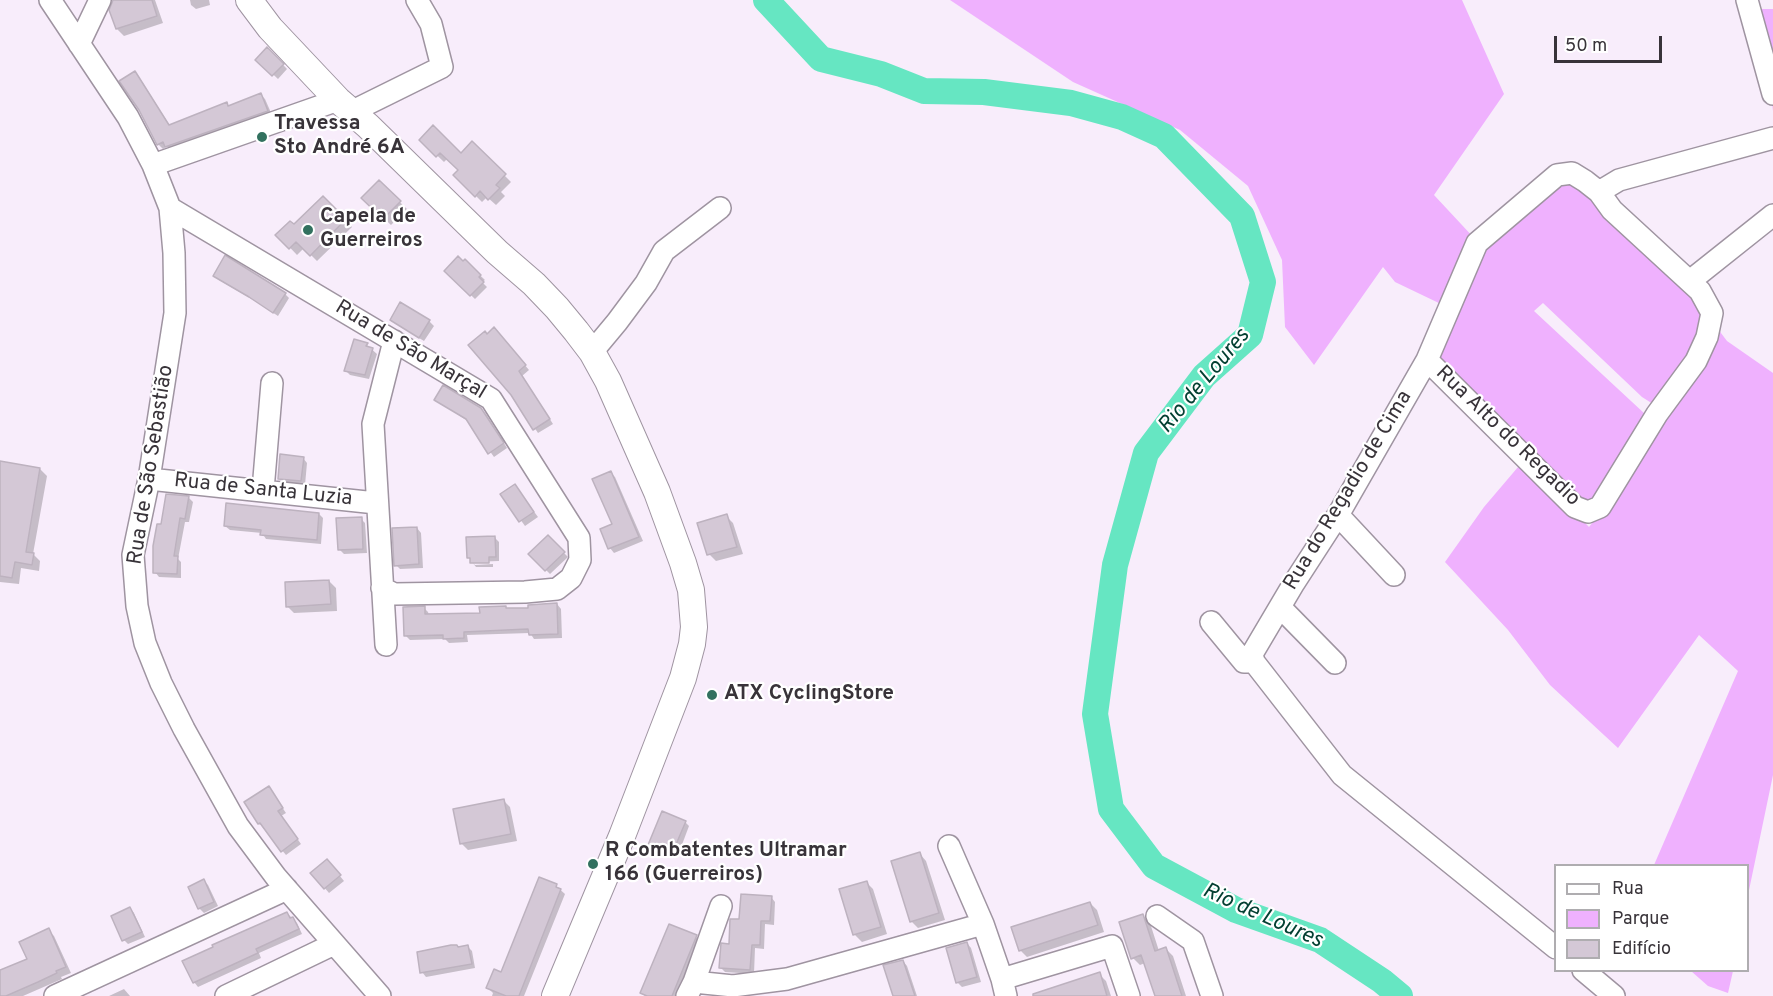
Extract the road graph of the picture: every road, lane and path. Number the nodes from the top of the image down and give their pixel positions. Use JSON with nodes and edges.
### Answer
{"nodes":[{"id":1,"x":50,"y":0,"type":"edge"},
{"id":2,"x":100,"y":0,"type":"edge"},
{"id":3,"x":249,"y":0,"type":"edge"},
{"id":4,"x":417,"y":0,"type":"edge"},
{"id":5,"x":1747,"y":0,"type":"edge"},
{"id":6,"x":79,"y":44,"type":"junction"},
{"id":7,"x":1773,"y":94,"type":"edge"},
{"id":8,"x":345,"y":106,"type":"junction"},
{"id":9,"x":1773,"y":138,"type":"edge"},
{"id":10,"x":153,"y":165,"type":"junction"},
{"id":11,"x":1599,"y":192,"type":"junction"},
{"id":12,"x":720,"y":207,"type":"dead end"},
{"id":13,"x":170,"y":208,"type":"junction"},
{"id":14,"x":1773,"y":215,"type":"edge"},
{"id":15,"x":1690,"y":281,"type":"junction"},
{"id":16,"x":394,"y":340,"type":"junction"},
{"id":17,"x":592,"y":352,"type":"junction"},
{"id":18,"x":1427,"y":360,"type":"junction"},
{"id":19,"x":272,"y":384,"type":"dead end"},
{"id":20,"x":149,"y":479,"type":"junction"},
{"id":21,"x":263,"y":490,"type":"junction"},
{"id":22,"x":376,"y":503,"type":"junction"},
{"id":23,"x":1588,"y":512,"type":"joint"},
{"id":24,"x":1338,"y":515,"type":"junction"},
{"id":25,"x":1394,"y":575,"type":"dead end"},
{"id":26,"x":382,"y":588,"type":"junction"},
{"id":27,"x":1280,"y":607,"type":"junction"},
{"id":28,"x":1211,"y":621,"type":"dead end"},
{"id":29,"x":386,"y":645,"type":"dead end"},
{"id":30,"x":1254,"y":662,"type":"junction"},
{"id":31,"x":1335,"y":663,"type":"dead end"},
{"id":32,"x":949,"y":846,"type":"dead end"},
{"id":33,"x":287,"y":889,"type":"junction"},
{"id":34,"x":721,"y":906,"type":"dead end"},
{"id":35,"x":1157,"y":916,"type":"dead end"},
{"id":36,"x":983,"y":924,"type":"junction"},
{"id":37,"x":334,"y":944,"type":"junction"},
{"id":38,"x":1554,"y":946,"type":"edge"},
{"id":39,"x":1585,"y":972,"type":"edge"},
{"id":40,"x":790,"y":987,"type":"edge"},
{"id":41,"x":1004,"y":988,"type":"edge"},
{"id":42,"x":690,"y":989,"type":"edge"},
{"id":43,"x":733,"y":991,"type":"edge"},
{"id":44,"x":55,"y":996,"type":"edge"},
{"id":45,"x":226,"y":996,"type":"edge"},
{"id":46,"x":380,"y":996,"type":"edge"},
{"id":47,"x":555,"y":996,"type":"edge"},
{"id":48,"x":1129,"y":996,"type":"edge"},
{"id":49,"x":1212,"y":996,"type":"edge"},
{"id":50,"x":1614,"y":996,"type":"edge"}],
"edges":[{"from":1,"to":6,"type":"street","name":"Rua de São Sebastião"},
{"from":2,"to":6,"type":"street"},
{"from":3,"to":8,"type":"main road"},
{"from":4,"to":8,"type":"street"},
{"from":5,"to":7,"type":"street"},
{"from":6,"to":10,"type":"street","name":"Rua de São Sebastião"},
{"from":8,"to":10,"type":"street"},
{"from":8,"to":17,"type":"main road"},
{"from":9,"to":11,"type":"street"},
{"from":10,"to":13,"type":"street","name":"Rua de São Sebastião"},
{"from":11,"to":15,"type":"street","name":"Rua do Regadio de Cima"},
{"from":11,"to":18,"type":"street","name":"Rua do Regadio de Cima"},
{"from":12,"to":17,"type":"street"},
{"from":13,"to":16,"type":"street","name":"Rua de São Marçal"},
{"from":13,"to":20,"type":"street","name":"Rua de São Sebastião"},
{"from":14,"to":15,"type":"street"},
{"from":15,"to":23,"type":"street","name":"Rua do Regadio de Cima"},
{"from":16,"to":22,"type":"street"},
{"from":16,"to":26,"type":"street","name":"Rua de São Marçal"},
{"from":17,"to":47,"type":"main road"},
{"from":18,"to":23,"type":"street","name":"Rua Alto do Regadio"},
{"from":18,"to":24,"type":"street","name":"Rua do Regadio de Cima"},
{"from":19,"to":21,"type":"street"},
{"from":20,"to":21,"type":"street","name":"Rua de Santa Luzia"},
{"from":20,"to":33,"type":"street","name":"Rua de São Sebastião"},
{"from":21,"to":22,"type":"street","name":"Rua de Santa Luzia"},
{"from":22,"to":26,"type":"street"},
{"from":24,"to":25,"type":"street"},
{"from":24,"to":27,"type":"street","name":"Rua do Regadio de Cima"},
{"from":26,"to":29,"type":"street"},
{"from":27,"to":30,"type":"street","name":"Rua do Regadio de Cima"},
{"from":27,"to":31,"type":"street"},
{"from":28,"to":30,"type":"street"},
{"from":30,"to":38,"type":"street"},
{"from":32,"to":36,"type":"street"},
{"from":33,"to":37,"type":"street","name":"Rua de São Sebastião"},
{"from":33,"to":44,"type":"street"},
{"from":34,"to":42,"type":"street"},
{"from":35,"to":49,"type":"street"},
{"from":36,"to":40,"type":"street"},
{"from":36,"to":41,"type":"street"},
{"from":37,"to":45,"type":"street"},
{"from":37,"to":46,"type":"street","name":"Rua de São Sebastião"},
{"from":39,"to":50,"type":"street"},
{"from":40,"to":43,"type":"street"},
{"from":41,"to":48,"type":"street"},
{"from":42,"to":43,"type":"street"}]}
